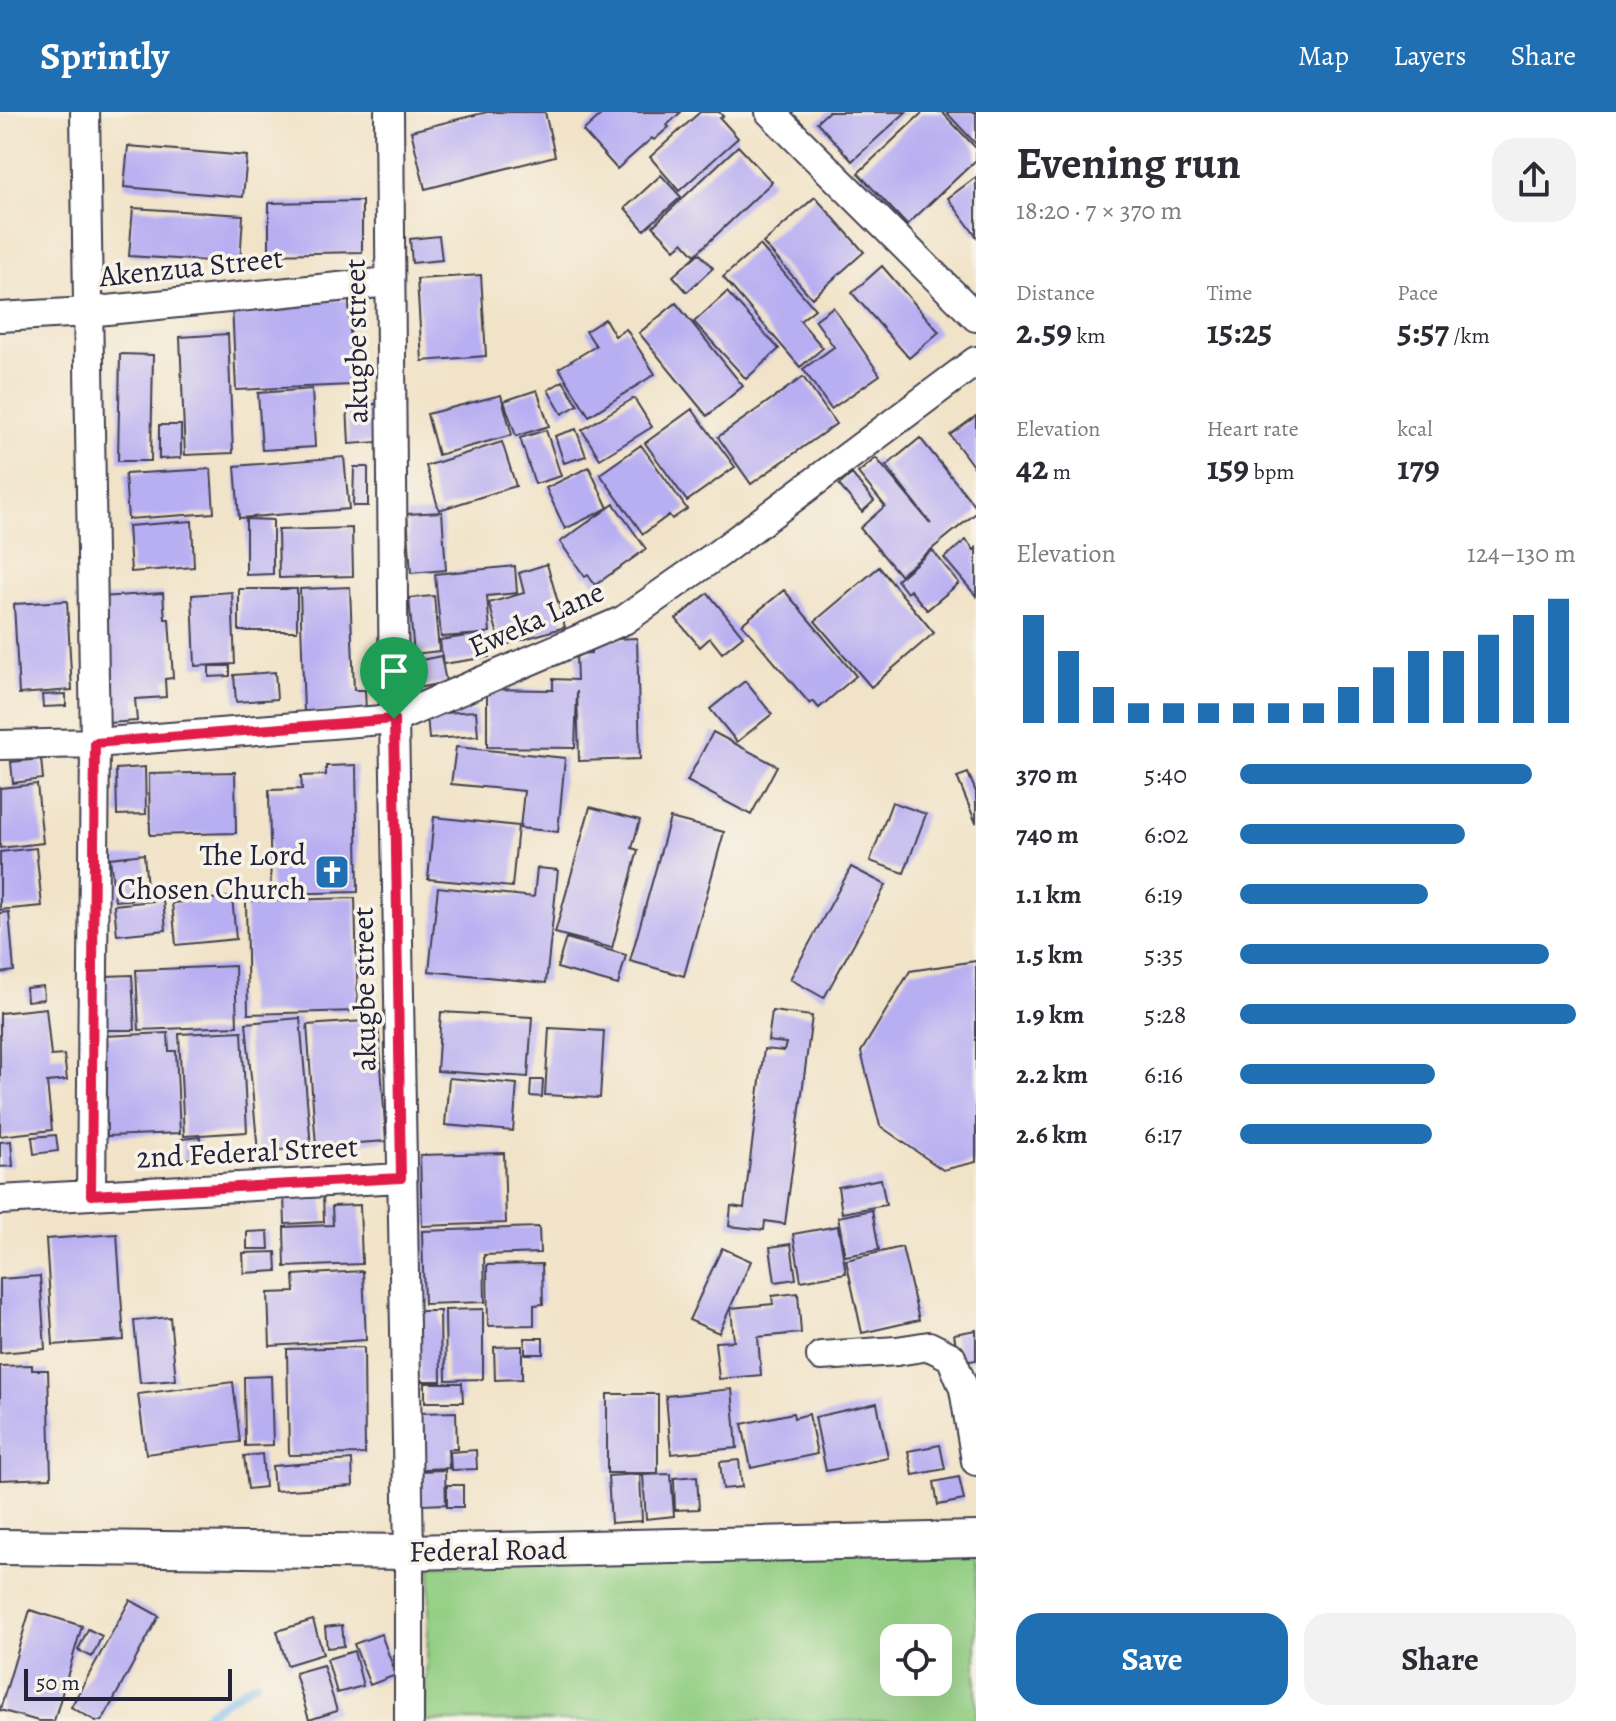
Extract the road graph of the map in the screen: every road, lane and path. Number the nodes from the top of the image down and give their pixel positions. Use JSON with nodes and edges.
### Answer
{"nodes":[{"id":1,"x":85,"y":112,"type":"edge"},
{"id":2,"x":389,"y":112,"type":"edge"},
{"id":3,"x":770,"y":112,"type":"edge"},
{"id":4,"x":389,"y":282,"type":"junction"},
{"id":5,"x":87,"y":312,"type":"junction"},
{"id":6,"x":0,"y":317,"type":"edge"},
{"id":7,"x":976,"y":317,"type":"edge"},
{"id":8,"x":976,"y":361,"type":"edge"},
{"id":9,"x":394,"y":719,"type":"junction"},
{"id":10,"x":95,"y":743,"type":"junction"},
{"id":11,"x":0,"y":745,"type":"edge"},
{"id":12,"x":401,"y":1178,"type":"junction"},
{"id":13,"x":91,"y":1195,"type":"junction"},
{"id":14,"x":0,"y":1200,"type":"edge"},
{"id":15,"x":821,"y":1356,"type":"dead end"},
{"id":16,"x":976,"y":1461,"type":"edge"},
{"id":17,"x":976,"y":1539,"type":"edge"},
{"id":18,"x":0,"y":1547,"type":"edge"},
{"id":19,"x":409,"y":1552,"type":"junction"},
{"id":20,"x":409,"y":1721,"type":"edge"}],
"edges":[{"from":1,"to":5,"type":"street"},
{"from":2,"to":4,"type":"street","name":"akugbe street"},
{"from":3,"to":7,"type":"street"},
{"from":4,"to":5,"type":"street","name":"Akenzua Street"},
{"from":4,"to":9,"type":"street","name":"akugbe street"},
{"from":5,"to":6,"type":"street","name":"Akenzua Street"},
{"from":5,"to":10,"type":"street"},
{"from":8,"to":9,"type":"street","name":"Eweka Lane"},
{"from":9,"to":10,"type":"street","name":"Eweka Lane"},
{"from":9,"to":12,"type":"street","name":"akugbe street"},
{"from":10,"to":11,"type":"street","name":"Eweka Lane"},
{"from":10,"to":13,"type":"street"},
{"from":12,"to":13,"type":"street","name":"2nd Federal Street"},
{"from":12,"to":19,"type":"street","name":"akugbe street"},
{"from":13,"to":14,"type":"street","name":"2nd Federal Street"},
{"from":15,"to":16,"type":"street"},
{"from":17,"to":19,"type":"street","name":"Federal Road"},
{"from":18,"to":19,"type":"street","name":"Federal Road"},
{"from":19,"to":20,"type":"street","name":"akugbe street"}]}
